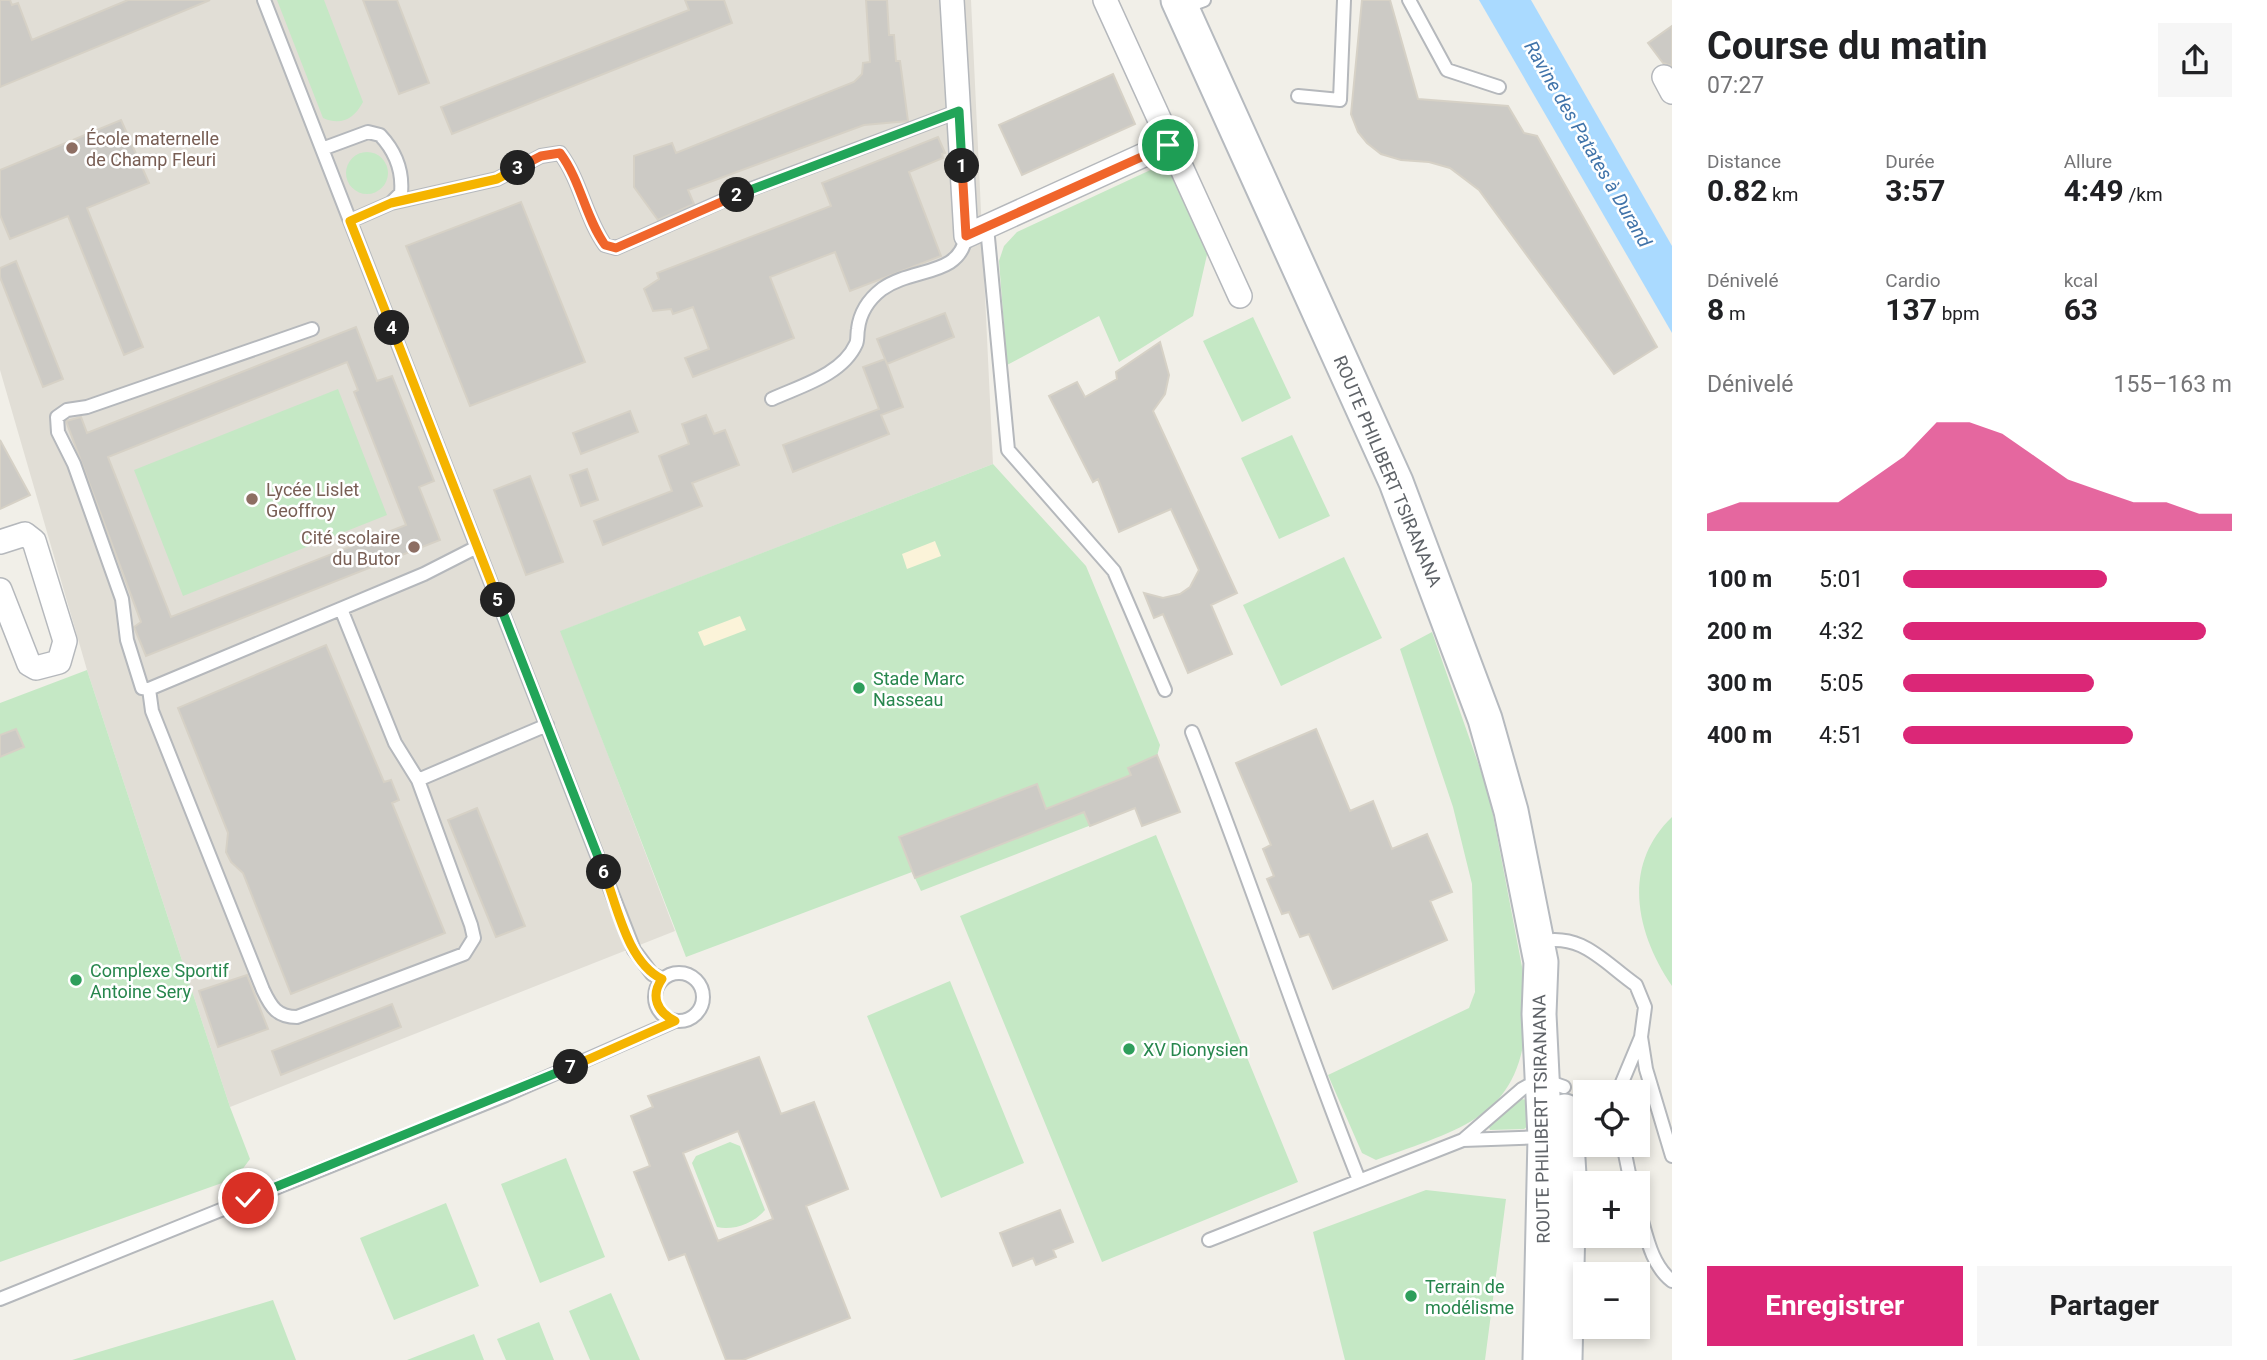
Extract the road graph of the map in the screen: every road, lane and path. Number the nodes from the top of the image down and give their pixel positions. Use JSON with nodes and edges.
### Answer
{"nodes":[{"id":1,"x":264,"y":0,"type":"edge"},
{"id":2,"x":952,"y":0,"type":"edge"},
{"id":3,"x":1105,"y":0,"type":"edge"},
{"id":4,"x":1344,"y":0,"type":"edge"},
{"id":5,"x":1409,"y":0,"type":"edge"},
{"id":6,"x":1188,"y":3,"type":"edge"},
{"id":7,"x":1499,"y":87,"type":"dead end"},
{"id":8,"x":1298,"y":96,"type":"dead end"},
{"id":9,"x":959,"y":111,"type":"junction"},
{"id":10,"x":1168,"y":145,"type":"junction"},
{"id":11,"x":322,"y":149,"type":"junction"},
{"id":12,"x":391,"y":203,"type":"junction"},
{"id":13,"x":350,"y":221,"type":"junction"},
{"id":14,"x":977,"y":231,"type":"junction"},
{"id":15,"x":1240,"y":296,"type":"dead end"},
{"id":16,"x":312,"y":329,"type":"dead end"},
{"id":17,"x":772,"y":399,"type":"dead end"},
{"id":18,"x":0,"y":542,"type":"edge"},
{"id":19,"x":477,"y":547,"type":"junction"},
{"id":20,"x":0,"y":590,"type":"edge"},
{"id":21,"x":341,"y":610,"type":"junction"},
{"id":22,"x":149,"y":689,"type":"junction"},
{"id":23,"x":1165,"y":690,"type":"dead end"},
{"id":24,"x":547,"y":725,"type":"junction"},
{"id":25,"x":1192,"y":732,"type":"dead end"},
{"id":26,"x":418,"y":780,"type":"junction"},
{"id":27,"x":1539,"y":952,"type":"junction"},
{"id":28,"x":662,"y":979,"type":"junction"},
{"id":29,"x":675,"y":1021,"type":"junction"},
{"id":30,"x":1641,"y":1037,"type":"junction"},
{"id":31,"x":1623,"y":1080,"type":"edge"},
{"id":32,"x":1552,"y":1083,"type":"junction"},
{"id":33,"x":1556,"y":1131,"type":"junction"},
{"id":34,"x":1463,"y":1140,"type":"junction"},
{"id":35,"x":1672,"y":1156,"type":"edge"},
{"id":36,"x":1359,"y":1180,"type":"junction"},
{"id":37,"x":1209,"y":1240,"type":"dead end"},
{"id":38,"x":1650,"y":1246,"type":"edge"},
{"id":39,"x":1672,"y":1281,"type":"edge"},
{"id":40,"x":1,"y":1294,"type":"edge"},
{"id":41,"x":1540,"y":1360,"type":"edge"},
{"id":42,"x":1565,"y":1360,"type":"edge"}],
"edges":[{"from":1,"to":11,"type":"lane"},
{"from":2,"to":9,"type":"street"},
{"from":3,"to":10,"type":"street"},
{"from":4,"to":8,"type":"lane"},
{"from":5,"to":7,"type":"lane"},
{"from":6,"to":27,"type":"main road","name":"ROUTE PHILIBERT TSIRANANA"},
{"from":9,"to":12,"type":"lane"},
{"from":9,"to":14,"type":"street"},
{"from":10,"to":14,"type":"street"},
{"from":10,"to":15,"type":"street"},
{"from":11,"to":12,"type":"lane"},
{"from":11,"to":13,"type":"lane"},
{"from":12,"to":13,"type":"lane"},
{"from":13,"to":19,"type":"lane"},
{"from":14,"to":17,"type":"lane"},
{"from":14,"to":23,"type":"lane"},
{"from":16,"to":22,"type":"lane"},
{"from":18,"to":20,"type":"street"},
{"from":19,"to":21,"type":"lane"},
{"from":19,"to":24,"type":"lane"},
{"from":21,"to":22,"type":"lane"},
{"from":21,"to":26,"type":"lane"},
{"from":22,"to":26,"type":"lane"},
{"from":24,"to":26,"type":"lane"},
{"from":24,"to":28,"type":"lane"},
{"from":25,"to":36,"type":"lane"},
{"from":27,"to":30,"type":"lane"},
{"from":27,"to":32,"type":"main road","name":"ROUTE PHILIBERT TSIRANANA"},
{"from":28,"to":29,"type":"lane"},
{"from":28,"to":29,"type":"lane"},
{"from":29,"to":40,"type":"lane"},
{"from":30,"to":31,"type":"lane"},
{"from":30,"to":35,"type":"lane"},
{"from":32,"to":33,"type":"main road","name":"ROUTE PHILIBERT TSIRANANA"},
{"from":32,"to":34,"type":"lane"},
{"from":33,"to":34,"type":"lane"},
{"from":33,"to":41,"type":"main road","name":"ROUTE PHILIBERT TSIRANANA"},
{"from":33,"to":42,"type":"main road","name":"ROUTE PHILIBERT TSIRANANA"},
{"from":34,"to":36,"type":"lane"},
{"from":36,"to":37,"type":"lane"},
{"from":38,"to":39,"type":"lane"}]}
